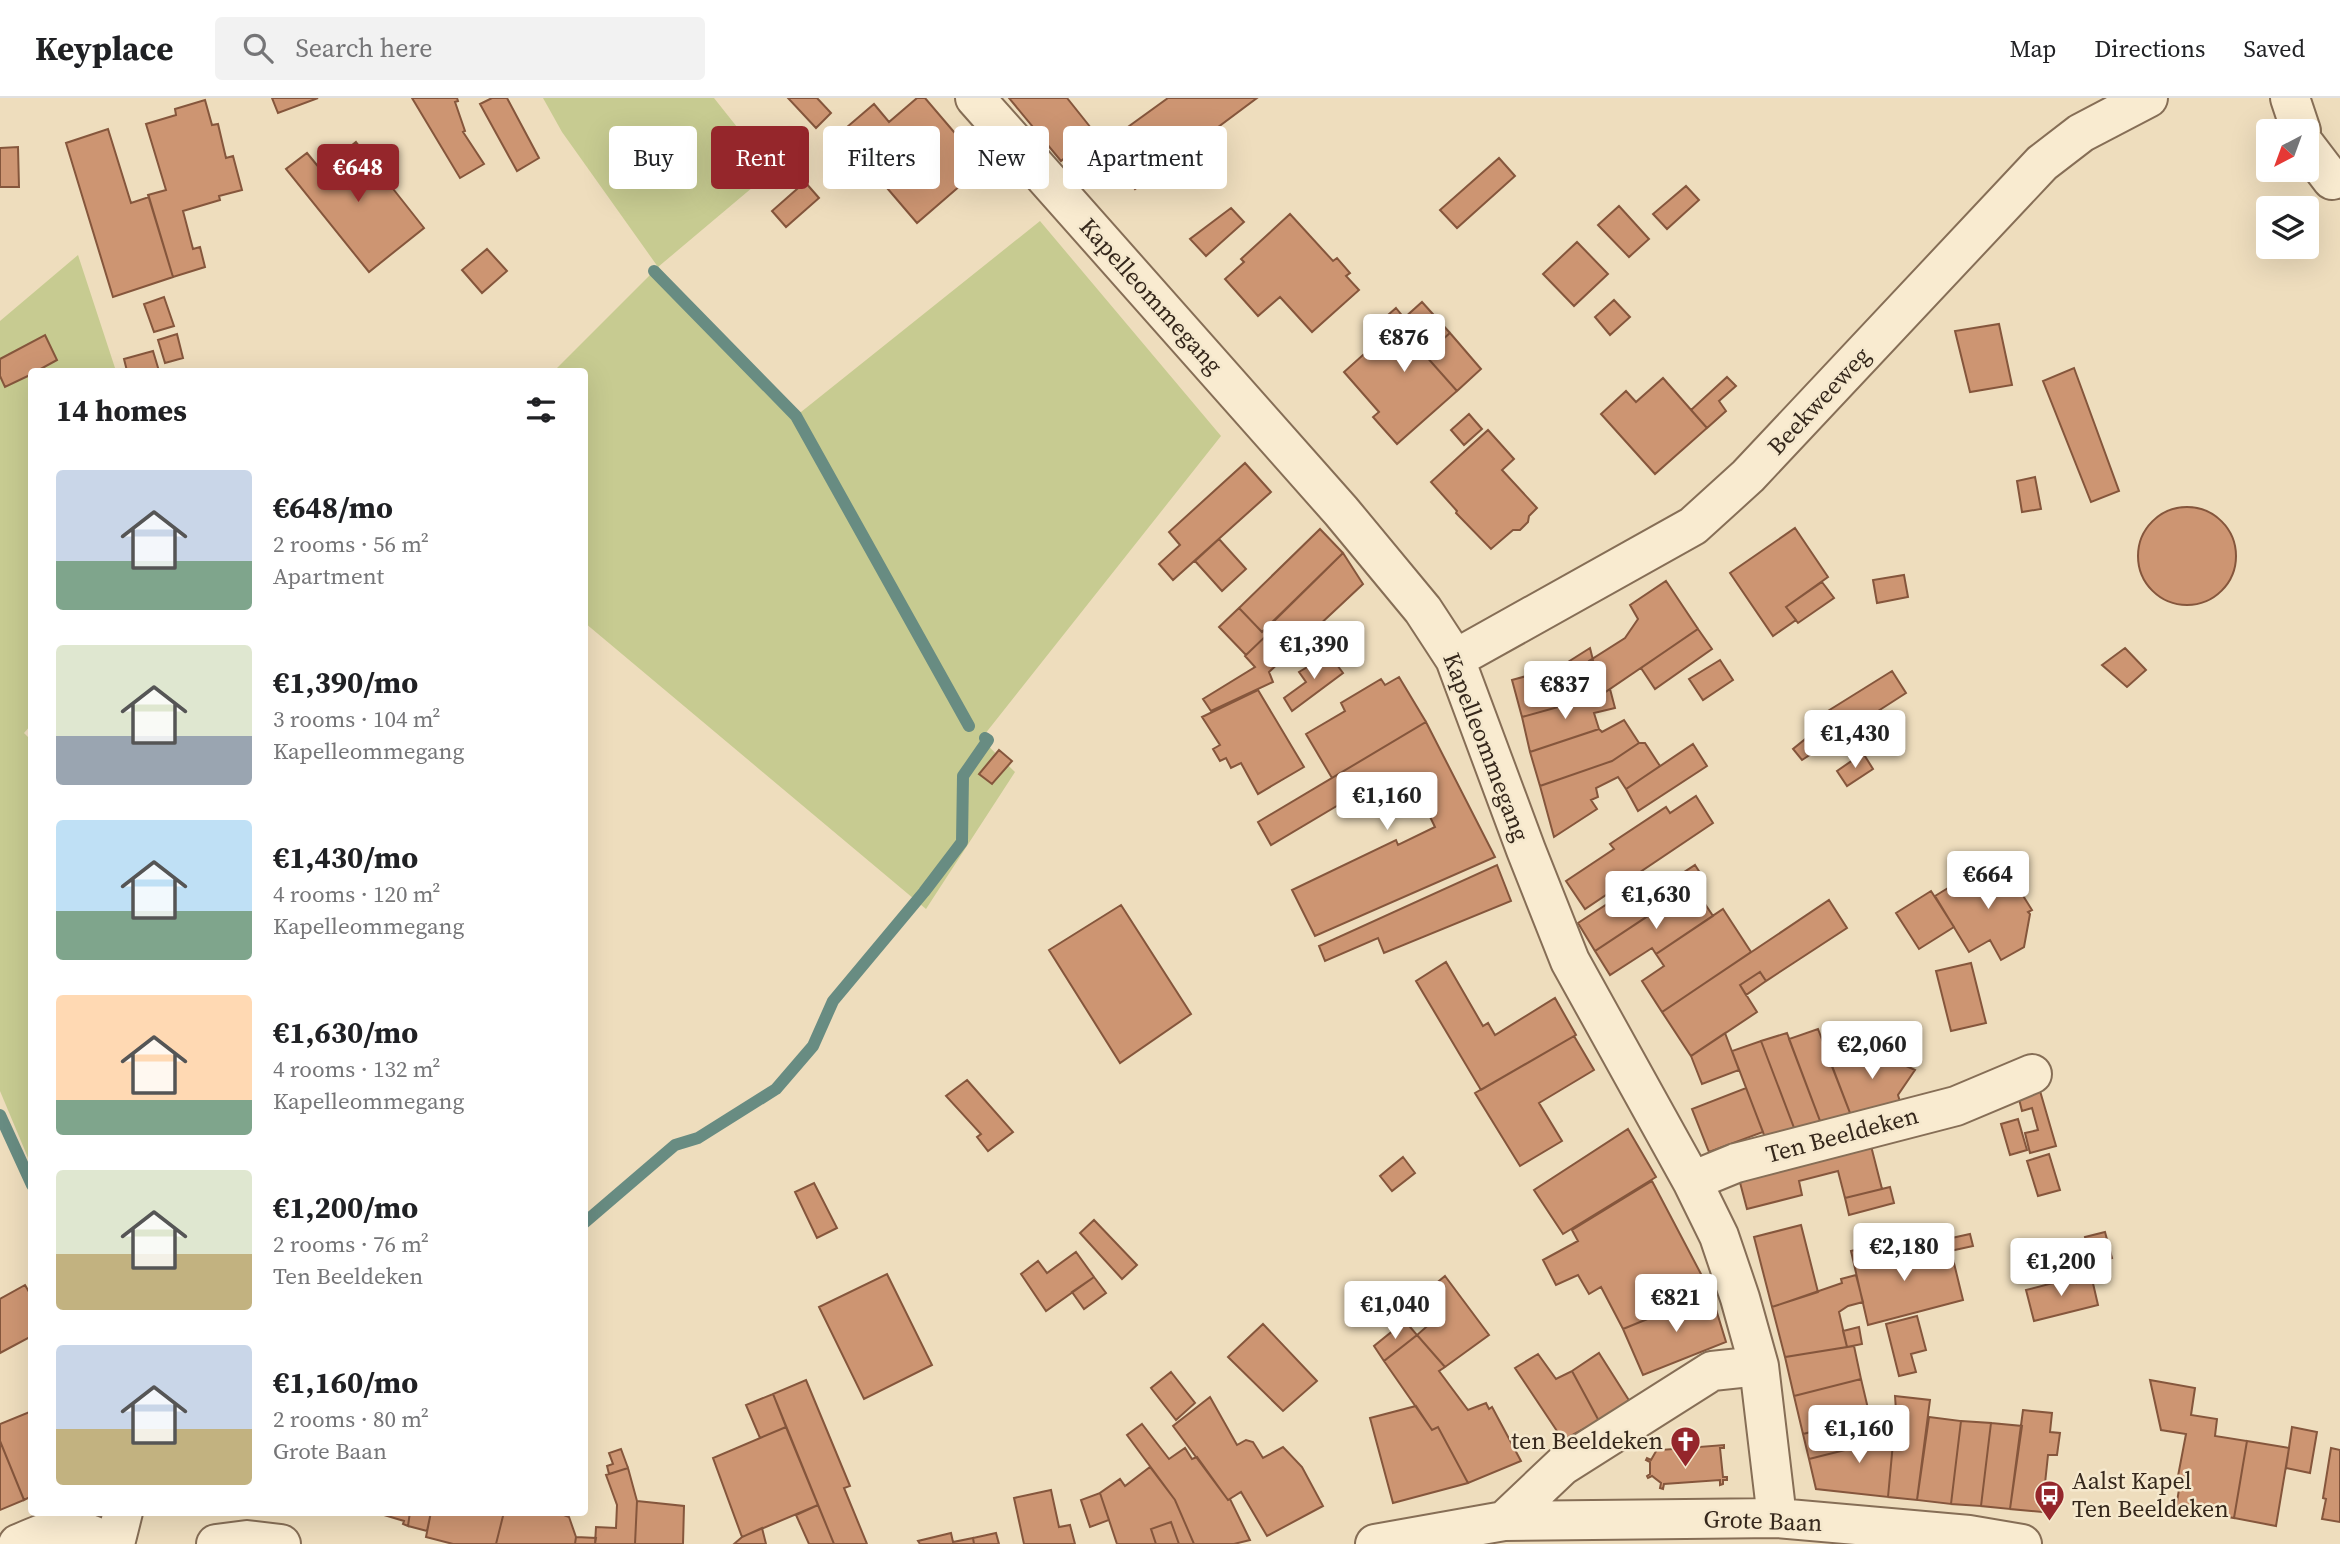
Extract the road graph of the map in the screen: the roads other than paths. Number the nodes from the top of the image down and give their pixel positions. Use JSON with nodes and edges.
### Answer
{"nodes":[{"id":1,"x":975,"y":98,"type":"edge"},
{"id":2,"x":2148,"y":98,"type":"edge"},
{"id":3,"x":2290,"y":98,"type":"edge"},
{"id":4,"x":2297,"y":119,"type":"edge"},
{"id":5,"x":2319,"y":163,"type":"edge"},
{"id":6,"x":2340,"y":178,"type":"edge"},
{"id":7,"x":1455,"y":659,"type":"junction"},
{"id":8,"x":2032,"y":1073,"type":"dead end"},
{"id":9,"x":1692,"y":1181,"type":"junction"},
{"id":10,"x":1759,"y":1366,"type":"junction"},
{"id":11,"x":122,"y":1516,"type":"edge"},
{"id":12,"x":1777,"y":1518,"type":"junction"},
{"id":13,"x":1504,"y":1521,"type":"junction"},
{"id":14,"x":18,"y":1544,"type":"edge"},
{"id":15,"x":113,"y":1544,"type":"edge"},
{"id":16,"x":216,"y":1544,"type":"edge"},
{"id":17,"x":281,"y":1544,"type":"edge"},
{"id":18,"x":1375,"y":1544,"type":"edge"},
{"id":19,"x":2022,"y":1544,"type":"edge"}],
"edges":[{"from":1,"to":7,"type":"street","name":"Kapelleommegang"},
{"from":2,"to":7,"type":"street","name":"Beekweeweg"},
{"from":3,"to":4,"type":"street"},
{"from":5,"to":6,"type":"street"},
{"from":7,"to":9,"type":"street","name":"Kapelleommegang"},
{"from":8,"to":9,"type":"street","name":"Ten Beeldeken"},
{"from":9,"to":10,"type":"street","name":"Kapelleommegang"},
{"from":10,"to":12,"type":"street","name":"Kapelleommegang"},
{"from":10,"to":13,"type":"street"},
{"from":11,"to":15,"type":"street"},
{"from":12,"to":13,"type":"street","name":"Grote Baan"},
{"from":12,"to":19,"type":"street","name":"Grote Baan"},
{"from":13,"to":18,"type":"street","name":"Grote Baan"},
{"from":14,"to":15,"type":"street"},
{"from":16,"to":17,"type":"street"}]}
